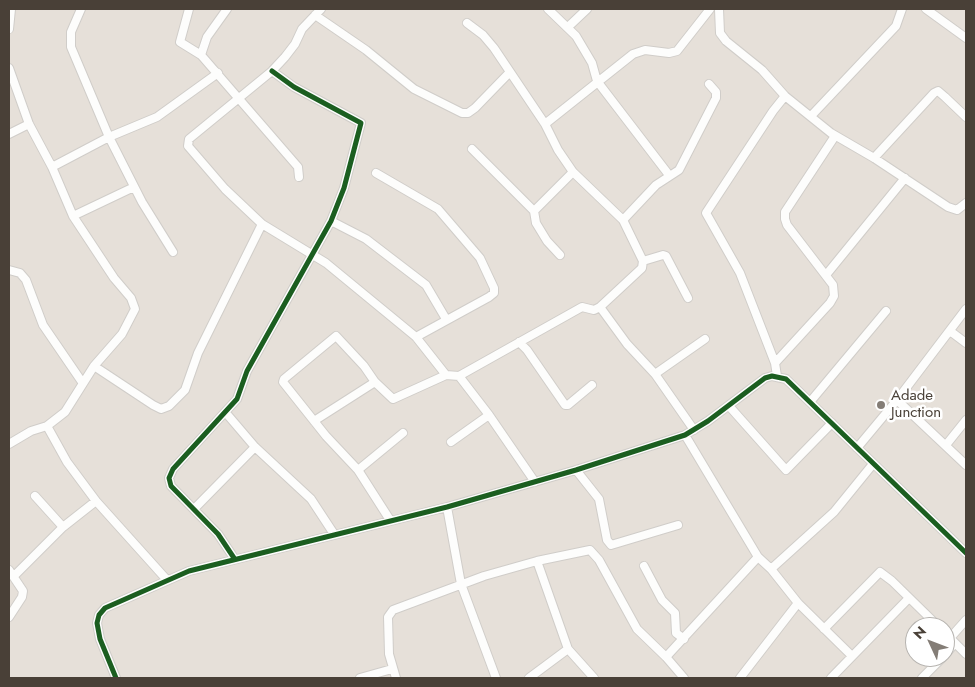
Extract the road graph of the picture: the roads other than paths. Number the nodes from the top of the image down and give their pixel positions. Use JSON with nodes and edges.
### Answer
{"nodes":[{"id":1,"x":11,"y":9,"type":"edge"},
{"id":2,"x":81,"y":9,"type":"edge"},
{"id":3,"x":189,"y":9,"type":"edge"},
{"id":4,"x":227,"y":9,"type":"edge"},
{"id":5,"x":548,"y":9,"type":"edge"},
{"id":6,"x":587,"y":9,"type":"edge"},
{"id":7,"x":710,"y":9,"type":"edge"},
{"id":8,"x":719,"y":9,"type":"edge"},
{"id":9,"x":902,"y":9,"type":"edge"},
{"id":10,"x":926,"y":9,"type":"edge"},
{"id":11,"x":318,"y":12,"type":"edge"},
{"id":12,"x":467,"y":23,"type":"dead end"},
{"id":13,"x":568,"y":27,"type":"junction"},
{"id":14,"x":9,"y":29,"type":"edge"},
{"id":15,"x":966,"y":38,"type":"edge"},
{"id":16,"x":201,"y":55,"type":"junction"},
{"id":17,"x":9,"y":68,"type":"edge"},
{"id":18,"x":272,"y":71,"type":"junction"},
{"id":19,"x":509,"y":73,"type":"junction"},
{"id":20,"x":218,"y":74,"type":"junction"},
{"id":21,"x":597,"y":81,"type":"junction"},
{"id":22,"x":709,"y":84,"type":"dead end"},
{"id":23,"x":785,"y":96,"type":"junction"},
{"id":24,"x":237,"y":98,"type":"junction"},
{"id":25,"x":811,"y":116,"type":"junction"},
{"id":26,"x":966,"y":117,"type":"edge"},
{"id":27,"x":29,"y":124,"type":"junction"},
{"id":28,"x":545,"y":124,"type":"junction"},
{"id":29,"x":9,"y":134,"type":"edge"},
{"id":30,"x":835,"y":136,"type":"junction"},
{"id":31,"x":109,"y":137,"type":"junction"},
{"id":32,"x":472,"y":148,"type":"dead end"},
{"id":33,"x":874,"y":158,"type":"junction"},
{"id":34,"x":52,"y":167,"type":"junction"},
{"id":35,"x":573,"y":172,"type":"junction"},
{"id":36,"x":376,"y":174,"type":"dead end"},
{"id":37,"x":669,"y":175,"type":"junction"},
{"id":38,"x":299,"y":177,"type":"dead end"},
{"id":39,"x":905,"y":178,"type":"junction"},
{"id":40,"x":134,"y":187,"type":"junction"},
{"id":41,"x":966,"y":202,"type":"edge"},
{"id":42,"x":534,"y":211,"type":"junction"},
{"id":43,"x":73,"y":216,"type":"junction"},
{"id":44,"x":623,"y":220,"type":"junction"},
{"id":45,"x":331,"y":221,"type":"junction"},
{"id":46,"x":262,"y":224,"type":"junction"},
{"id":47,"x":173,"y":252,"type":"dead end"},
{"id":48,"x":312,"y":255,"type":"junction"},
{"id":49,"x":560,"y":255,"type":"dead end"},
{"id":50,"x":643,"y":261,"type":"junction"},
{"id":51,"x":9,"y":263,"type":"edge"},
{"id":52,"x":11,"y":270,"type":"edge"},
{"id":53,"x":826,"y":275,"type":"junction"},
{"id":54,"x":688,"y":298,"type":"dead end"},
{"id":55,"x":600,"y":307,"type":"junction"},
{"id":56,"x":966,"y":309,"type":"edge"},
{"id":57,"x":886,"y":311,"type":"dead end"},
{"id":58,"x":446,"y":319,"type":"junction"},
{"id":59,"x":950,"y":330,"type":"junction"},
{"id":60,"x":416,"y":337,"type":"junction"},
{"id":61,"x":705,"y":340,"type":"dead end"},
{"id":62,"x":519,"y":342,"type":"junction"},
{"id":63,"x":966,"y":343,"type":"edge"},
{"id":64,"x":775,"y":363,"type":"junction"},
{"id":65,"x":94,"y":366,"type":"junction"},
{"id":66,"x":655,"y":374,"type":"junction"},
{"id":67,"x":446,"y":375,"type":"junction"},
{"id":68,"x":459,"y":376,"type":"junction"},
{"id":69,"x":777,"y":376,"type":"junction"},
{"id":70,"x":82,"y":382,"type":"junction"},
{"id":71,"x":375,"y":382,"type":"junction"},
{"id":72,"x":592,"y":385,"type":"dead end"},
{"id":73,"x":897,"y":400,"type":"junction"},
{"id":74,"x":810,"y":402,"type":"junction"},
{"id":75,"x":728,"y":406,"type":"junction"},
{"id":76,"x":226,"y":413,"type":"junction"},
{"id":77,"x":489,"y":414,"type":"junction"},
{"id":78,"x":966,"y":420,"type":"edge"},
{"id":79,"x":314,"y":421,"type":"junction"},
{"id":80,"x":832,"y":423,"type":"junction"},
{"id":81,"x":47,"y":426,"type":"junction"},
{"id":82,"x":694,"y":430,"type":"junction"},
{"id":83,"x":402,"y":433,"type":"dead end"},
{"id":84,"x":685,"y":435,"type":"junction"},
{"id":85,"x":452,"y":442,"type":"dead end"},
{"id":86,"x":9,"y":444,"type":"edge"},
{"id":87,"x":946,"y":445,"type":"junction"},
{"id":88,"x":255,"y":447,"type":"junction"},
{"id":89,"x":857,"y":448,"type":"junction"},
{"id":90,"x":873,"y":464,"type":"junction"},
{"id":91,"x":966,"y":465,"type":"edge"},
{"id":92,"x":358,"y":470,"type":"junction"},
{"id":93,"x":576,"y":470,"type":"junction"},
{"id":94,"x":535,"y":482,"type":"junction"},
{"id":95,"x":35,"y":496,"type":"dead end"},
{"id":96,"x":96,"y":501,"type":"junction"},
{"id":97,"x":446,"y":507,"type":"junction"},
{"id":98,"x":195,"y":508,"type":"junction"},
{"id":99,"x":390,"y":520,"type":"junction"},
{"id":100,"x":678,"y":525,"type":"dead end"},
{"id":101,"x":63,"y":527,"type":"junction"},
{"id":102,"x":334,"y":534,"type":"junction"},
{"id":103,"x":601,"y":548,"type":"junction"},
{"id":104,"x":966,"y":553,"type":"edge"},
{"id":105,"x":758,"y":556,"type":"junction"},
{"id":106,"x":234,"y":558,"type":"junction"},
{"id":107,"x":537,"y":561,"type":"junction"},
{"id":108,"x":644,"y":566,"type":"dead end"},
{"id":109,"x":771,"y":569,"type":"junction"},
{"id":110,"x":12,"y":573,"type":"edge"},
{"id":111,"x":167,"y":580,"type":"junction"},
{"id":112,"x":461,"y":584,"type":"junction"},
{"id":113,"x":909,"y":598,"type":"junction"},
{"id":114,"x":798,"y":603,"type":"junction"},
{"id":115,"x":9,"y":617,"type":"edge"},
{"id":116,"x":929,"y":617,"type":"edge"},
{"id":117,"x":966,"y":620,"type":"edge"},
{"id":118,"x":824,"y":629,"type":"junction"},
{"id":119,"x":955,"y":632,"type":"edge"},
{"id":120,"x":684,"y":639,"type":"junction"},
{"id":121,"x":955,"y":643,"type":"edge"},
{"id":122,"x":568,"y":649,"type":"junction"},
{"id":123,"x":966,"y":654,"type":"edge"},
{"id":124,"x":852,"y":656,"type":"junction"},
{"id":125,"x":666,"y":657,"type":"junction"},
{"id":126,"x":933,"y":667,"type":"edge"},
{"id":127,"x":392,"y":669,"type":"junction"},
{"id":128,"x":116,"y":678,"type":"edge"},
{"id":129,"x":360,"y":678,"type":"edge"},
{"id":130,"x":396,"y":678,"type":"edge"},
{"id":131,"x":496,"y":678,"type":"edge"},
{"id":132,"x":529,"y":678,"type":"edge"},
{"id":133,"x":594,"y":678,"type":"edge"},
{"id":134,"x":684,"y":678,"type":"edge"},
{"id":135,"x":740,"y":678,"type":"edge"},
{"id":136,"x":831,"y":678,"type":"edge"},
{"id":137,"x":922,"y":678,"type":"edge"}],
"edges":[{"from":1,"to":14,"type":"street"},
{"from":2,"to":31,"type":"street"},
{"from":3,"to":16,"type":"street"},
{"from":4,"to":16,"type":"street"},
{"from":5,"to":13,"type":"street"},
{"from":6,"to":13,"type":"street"},
{"from":7,"to":21,"type":"street"},
{"from":8,"to":23,"type":"street"},
{"from":9,"to":25,"type":"street"},
{"from":10,"to":15,"type":"street"},
{"from":11,"to":18,"type":"street"},
{"from":11,"to":19,"type":"street"},
{"from":12,"to":19,"type":"street"},
{"from":13,"to":21,"type":"street"},
{"from":16,"to":20,"type":"street"},
{"from":17,"to":27,"type":"street"},
{"from":18,"to":24,"type":"street"},
{"from":18,"to":45,"type":"street"},
{"from":19,"to":28,"type":"street"},
{"from":20,"to":24,"type":"street"},
{"from":20,"to":31,"type":"street"},
{"from":21,"to":28,"type":"street"},
{"from":21,"to":37,"type":"street"},
{"from":22,"to":37,"type":"street"},
{"from":23,"to":25,"type":"street"},
{"from":23,"to":64,"type":"street"},
{"from":24,"to":38,"type":"street"},
{"from":24,"to":46,"type":"street"},
{"from":25,"to":30,"type":"street"},
{"from":26,"to":33,"type":"street"},
{"from":27,"to":29,"type":"street"},
{"from":27,"to":34,"type":"street"},
{"from":28,"to":35,"type":"street"},
{"from":30,"to":33,"type":"street"},
{"from":30,"to":53,"type":"street"},
{"from":31,"to":34,"type":"street"},
{"from":31,"to":40,"type":"street"},
{"from":32,"to":42,"type":"street"},
{"from":33,"to":39,"type":"street"},
{"from":34,"to":43,"type":"street"},
{"from":35,"to":42,"type":"street"},
{"from":35,"to":44,"type":"street"},
{"from":36,"to":58,"type":"street"},
{"from":37,"to":44,"type":"street"},
{"from":39,"to":41,"type":"street"},
{"from":39,"to":53,"type":"street"},
{"from":40,"to":43,"type":"street"},
{"from":40,"to":47,"type":"street"},
{"from":42,"to":49,"type":"street"},
{"from":43,"to":65,"type":"street"},
{"from":44,"to":50,"type":"street"},
{"from":45,"to":48,"type":"street"},
{"from":45,"to":58,"type":"street"},
{"from":46,"to":48,"type":"street"},
{"from":46,"to":65,"type":"street"},
{"from":48,"to":60,"type":"street"},
{"from":48,"to":76,"type":"street"},
{"from":50,"to":54,"type":"street"},
{"from":50,"to":55,"type":"street"},
{"from":51,"to":52,"type":"street"},
{"from":52,"to":70,"type":"street"},
{"from":53,"to":64,"type":"street"},
{"from":55,"to":62,"type":"street"},
{"from":55,"to":66,"type":"street"},
{"from":56,"to":59,"type":"street"},
{"from":57,"to":74,"type":"street"},
{"from":58,"to":60,"type":"street"},
{"from":59,"to":63,"type":"street"},
{"from":59,"to":73,"type":"street"},
{"from":60,"to":67,"type":"street"},
{"from":61,"to":66,"type":"street"},
{"from":62,"to":68,"type":"street"},
{"from":62,"to":72,"type":"street"},
{"from":64,"to":69,"type":"street"},
{"from":65,"to":70,"type":"street"},
{"from":66,"to":82,"type":"street"},
{"from":67,"to":68,"type":"street"},
{"from":67,"to":71,"type":"street"},
{"from":68,"to":77,"type":"street"},
{"from":69,"to":74,"type":"street"},
{"from":69,"to":75,"type":"street"},
{"from":70,"to":81,"type":"street"},
{"from":71,"to":79,"type":"street"},
{"from":71,"to":79,"type":"street"},
{"from":73,"to":87,"type":"street"},
{"from":73,"to":89,"type":"street"},
{"from":74,"to":80,"type":"street"},
{"from":75,"to":80,"type":"street"},
{"from":75,"to":82,"type":"street"},
{"from":76,"to":88,"type":"street"},
{"from":76,"to":98,"type":"street"},
{"from":77,"to":85,"type":"street"},
{"from":77,"to":94,"type":"street"},
{"from":78,"to":87,"type":"street"},
{"from":79,"to":92,"type":"street"},
{"from":80,"to":89,"type":"street"},
{"from":81,"to":86,"type":"street"},
{"from":81,"to":96,"type":"street"},
{"from":82,"to":84,"type":"street"},
{"from":83,"to":92,"type":"street"},
{"from":84,"to":93,"type":"street"},
{"from":84,"to":105,"type":"street"},
{"from":87,"to":91,"type":"street"},
{"from":88,"to":98,"type":"street"},
{"from":88,"to":102,"type":"street"},
{"from":89,"to":90,"type":"street"},
{"from":90,"to":104,"type":"street"},
{"from":90,"to":109,"type":"street"},
{"from":92,"to":99,"type":"street"},
{"from":93,"to":94,"type":"street"},
{"from":93,"to":103,"type":"street"},
{"from":94,"to":97,"type":"street"},
{"from":95,"to":101,"type":"street"},
{"from":96,"to":101,"type":"street"},
{"from":96,"to":111,"type":"street"},
{"from":97,"to":99,"type":"street"},
{"from":97,"to":112,"type":"street"},
{"from":98,"to":106,"type":"street"},
{"from":99,"to":102,"type":"street"},
{"from":100,"to":103,"type":"street"},
{"from":101,"to":110,"type":"street"},
{"from":102,"to":106,"type":"street"},
{"from":103,"to":107,"type":"street"},
{"from":103,"to":125,"type":"street"},
{"from":105,"to":109,"type":"street"},
{"from":105,"to":120,"type":"street"},
{"from":106,"to":111,"type":"street"},
{"from":107,"to":112,"type":"street"},
{"from":107,"to":122,"type":"street"},
{"from":108,"to":120,"type":"street"},
{"from":109,"to":114,"type":"street"},
{"from":110,"to":115,"type":"street"},
{"from":111,"to":128,"type":"street"},
{"from":112,"to":127,"type":"street"},
{"from":112,"to":131,"type":"street"},
{"from":113,"to":116,"type":"street"},
{"from":113,"to":118,"type":"street"},
{"from":113,"to":124,"type":"street"},
{"from":114,"to":118,"type":"street"},
{"from":114,"to":135,"type":"street"},
{"from":117,"to":119,"type":"street"},
{"from":118,"to":124,"type":"street"},
{"from":120,"to":125,"type":"street"},
{"from":121,"to":123,"type":"street"},
{"from":122,"to":132,"type":"street"},
{"from":122,"to":133,"type":"street"},
{"from":124,"to":136,"type":"street"},
{"from":125,"to":134,"type":"street"},
{"from":126,"to":137,"type":"street"},
{"from":127,"to":129,"type":"street"},
{"from":127,"to":130,"type":"street"}]}
